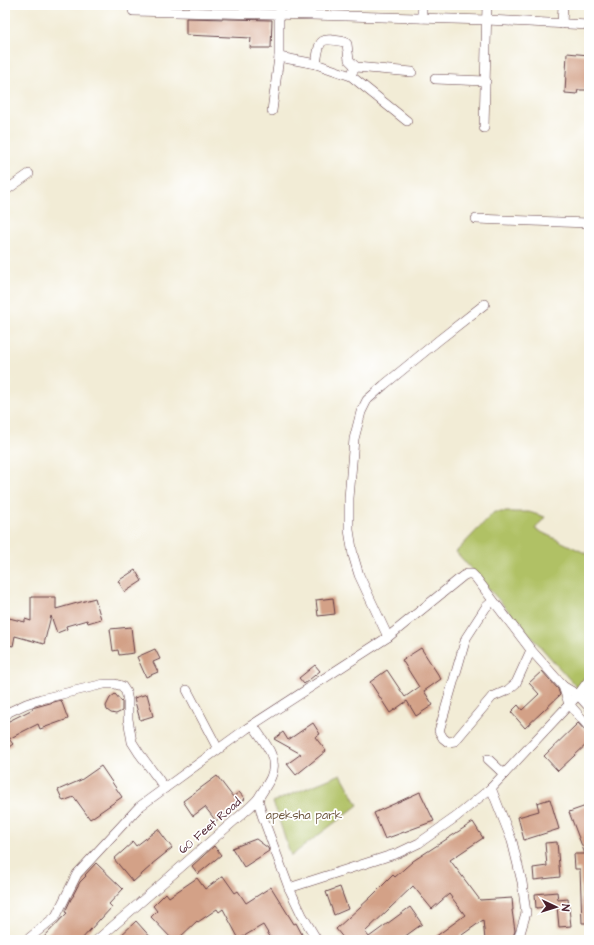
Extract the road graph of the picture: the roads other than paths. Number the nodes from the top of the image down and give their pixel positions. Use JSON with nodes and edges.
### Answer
{"nodes":[{"id":1,"x":281,"y":5,"type":"edge"},
{"id":2,"x":422,"y":5,"type":"edge"},
{"id":3,"x":487,"y":5,"type":"edge"},
{"id":4,"x":563,"y":5,"type":"edge"},
{"id":5,"x":133,"y":11,"type":"dead end"},
{"id":6,"x":279,"y":15,"type":"junction"},
{"id":7,"x":422,"y":18,"type":"junction"},
{"id":8,"x":487,"y":20,"type":"junction"},
{"id":9,"x":562,"y":24,"type":"junction"},
{"id":10,"x":589,"y":25,"type":"edge"},
{"id":11,"x":279,"y":57,"type":"junction"},
{"id":12,"x":316,"y":64,"type":"junction"},
{"id":13,"x":356,"y":67,"type":"junction"},
{"id":14,"x":412,"y":72,"type":"dead end"},
{"id":15,"x":350,"y":76,"type":"junction"},
{"id":16,"x":435,"y":79,"type":"dead end"},
{"id":17,"x":486,"y":81,"type":"junction"},
{"id":18,"x":272,"y":111,"type":"dead end"},
{"id":19,"x":408,"y":121,"type":"dead end"},
{"id":20,"x":484,"y":128,"type":"dead end"},
{"id":21,"x":29,"y":174,"type":"dead end"},
{"id":22,"x":5,"y":191,"type":"edge"},
{"id":23,"x":476,"y":218,"type":"dead end"},
{"id":24,"x":589,"y":223,"type":"edge"},
{"id":25,"x":485,"y":304,"type":"dead end"},
{"id":26,"x":494,"y":601,"type":"junction"},
{"id":27,"x":388,"y":637,"type":"junction"},
{"id":28,"x":531,"y":650,"type":"junction"},
{"id":29,"x":589,"y":680,"type":"edge"},
{"id":30,"x":563,"y":686,"type":"junction"},
{"id":31,"x":187,"y":690,"type":"dead end"},
{"id":32,"x":578,"y":695,"type":"junction"},
{"id":33,"x":569,"y":704,"type":"junction"},
{"id":34,"x":589,"y":708,"type":"edge"},
{"id":35,"x":5,"y":716,"type":"edge"},
{"id":36,"x":253,"y":725,"type":"junction"},
{"id":37,"x":589,"y":727,"type":"edge"},
{"id":38,"x":218,"y":749,"type":"junction"},
{"id":39,"x":488,"y":759,"type":"dead end"},
{"id":40,"x":504,"y":774,"type":"junction"},
{"id":41,"x":165,"y":788,"type":"junction"},
{"id":42,"x":491,"y":788,"type":"junction"},
{"id":43,"x":258,"y":799,"type":"junction"},
{"id":44,"x":289,"y":888,"type":"junction"},
{"id":45,"x":27,"y":940,"type":"edge"},
{"id":46,"x":97,"y":940,"type":"edge"},
{"id":47,"x":317,"y":940,"type":"edge"},
{"id":48,"x":518,"y":940,"type":"edge"}],
"edges":[{"from":1,"to":6,"type":"street"},
{"from":2,"to":7,"type":"street"},
{"from":3,"to":8,"type":"street"},
{"from":4,"to":9,"type":"street"},
{"from":5,"to":6,"type":"street"},
{"from":6,"to":7,"type":"street"},
{"from":6,"to":11,"type":"street"},
{"from":7,"to":8,"type":"street"},
{"from":8,"to":9,"type":"street"},
{"from":8,"to":17,"type":"street"},
{"from":9,"to":10,"type":"street"},
{"from":11,"to":12,"type":"street"},
{"from":11,"to":18,"type":"street"},
{"from":12,"to":13,"type":"street"},
{"from":12,"to":15,"type":"street"},
{"from":13,"to":14,"type":"street"},
{"from":13,"to":15,"type":"street"},
{"from":15,"to":19,"type":"street"},
{"from":16,"to":17,"type":"street"},
{"from":17,"to":20,"type":"street"},
{"from":21,"to":22,"type":"street"},
{"from":23,"to":24,"type":"street"},
{"from":25,"to":27,"type":"street"},
{"from":26,"to":27,"type":"street"},
{"from":26,"to":28,"type":"street"},
{"from":26,"to":28,"type":"street"},
{"from":27,"to":36,"type":"street"},
{"from":28,"to":30,"type":"street"},
{"from":29,"to":32,"type":"street"},
{"from":30,"to":32,"type":"street"},
{"from":30,"to":33,"type":"street"},
{"from":31,"to":38,"type":"street"},
{"from":32,"to":33,"type":"street"},
{"from":32,"to":34,"type":"street"},
{"from":33,"to":37,"type":"street"},
{"from":33,"to":40,"type":"street"},
{"from":35,"to":41,"type":"street"},
{"from":36,"to":38,"type":"street"},
{"from":36,"to":43,"type":"street"},
{"from":38,"to":41,"type":"street"},
{"from":39,"to":40,"type":"street"},
{"from":40,"to":42,"type":"street"},
{"from":41,"to":45,"type":"street"},
{"from":42,"to":44,"type":"street"},
{"from":42,"to":48,"type":"street"},
{"from":43,"to":44,"type":"street","name":"60 Feet Road"},
{"from":43,"to":46,"type":"street","name":"60 Feet Road"},
{"from":44,"to":47,"type":"street","name":"60 Feet Road"}]}
